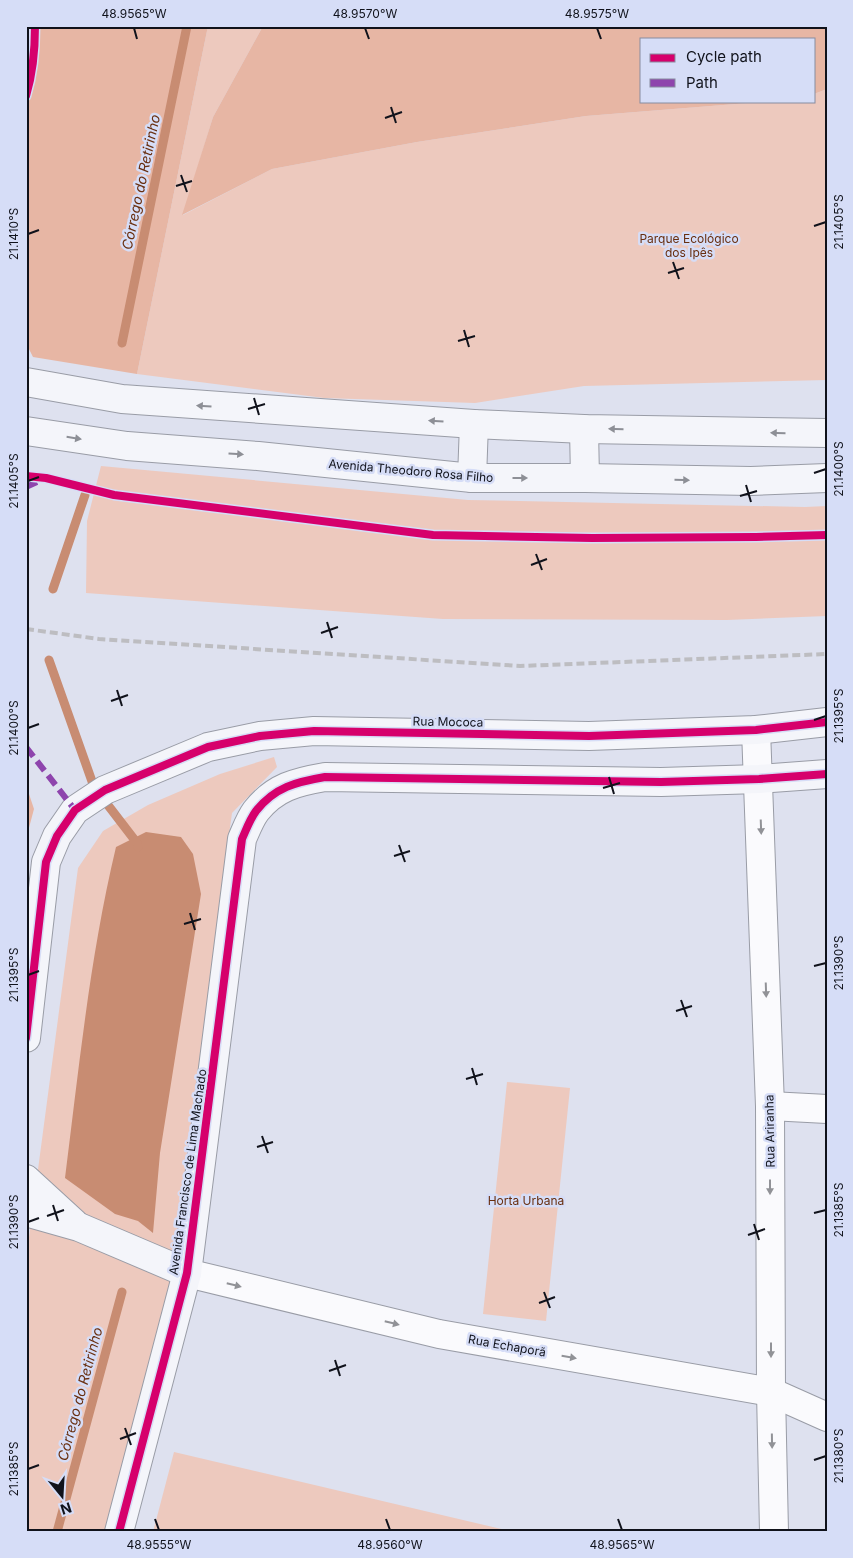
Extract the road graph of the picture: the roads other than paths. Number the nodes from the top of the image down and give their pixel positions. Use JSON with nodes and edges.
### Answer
{"nodes":[{"id":1,"x":26,"y":382,"type":"edge"},
{"id":2,"x":474,"y":424,"type":"junction"},
{"id":3,"x":584,"y":429,"type":"junction"},
{"id":4,"x":26,"y":431,"type":"edge"},
{"id":5,"x":827,"y":433,"type":"edge"},
{"id":6,"x":472,"y":478,"type":"junction"},
{"id":7,"x":585,"y":478,"type":"junction"},
{"id":8,"x":827,"y":478,"type":"edge"},
{"id":9,"x":827,"y":722,"type":"edge"},
{"id":10,"x":756,"y":730,"type":"junction"},
{"id":11,"x":827,"y":774,"type":"edge"},
{"id":12,"x":759,"y":779,"type":"junction"},
{"id":13,"x":26,"y":1038,"type":"edge"},
{"id":14,"x":770,"y":1106,"type":"junction"},
{"id":15,"x":827,"y":1109,"type":"edge"},
{"id":16,"x":26,"y":1179,"type":"edge"},
{"id":17,"x":26,"y":1212,"type":"edge"},
{"id":18,"x":79,"y":1227,"type":"junction"},
{"id":19,"x":187,"y":1273,"type":"junction"},
{"id":20,"x":771,"y":1392,"type":"junction"},
{"id":21,"x":827,"y":1417,"type":"edge"},
{"id":22,"x":119,"y":1532,"type":"edge"},
{"id":23,"x":774,"y":1532,"type":"edge"}],
"edges":[{"from":2,"to":1,"type":"main road","one_way":true},
{"from":2,"to":3,"type":"main road"},
{"from":2,"to":6,"type":"main road"},
{"from":5,"to":3,"type":"main road","one_way":true},
{"from":3,"to":7,"type":"main road"},
{"from":4,"to":6,"type":"main road","name":"Avenida Theodoro Rosa Filho","one_way":true},
{"from":6,"to":7,"type":"main road","name":"Avenida Theodoro Rosa Filho","one_way":true},
{"from":7,"to":8,"type":"main road","name":"Avenida Theodoro Rosa Filho","one_way":true},
{"from":9,"to":10,"type":"main road","name":"Rua Mococa"},
{"from":10,"to":12,"type":"street","name":"Rua Ariranha"},
{"from":10,"to":13,"type":"main road","name":"Rua Mococa"},
{"from":11,"to":12,"type":"main road"},
{"from":12,"to":14,"type":"street","name":"Rua Ariranha","one_way":true},
{"from":12,"to":19,"type":"main road","name":"Avenida Francisco de Lima Machado"},
{"from":14,"to":15,"type":"street"},
{"from":14,"to":20,"type":"street","name":"Rua Ariranha","one_way":true},
{"from":16,"to":18,"type":"main road"},
{"from":17,"to":18,"type":"main road"},
{"from":18,"to":19,"type":"main road"},
{"from":19,"to":20,"type":"street","name":"Rua Echaporã","one_way":true},
{"from":19,"to":22,"type":"main road","name":"Avenida Francisco de Lima Machado"},
{"from":20,"to":21,"type":"street","name":"Rua Echaporã"},
{"from":20,"to":23,"type":"street","name":"Rua Ariranha","one_way":true}]}
